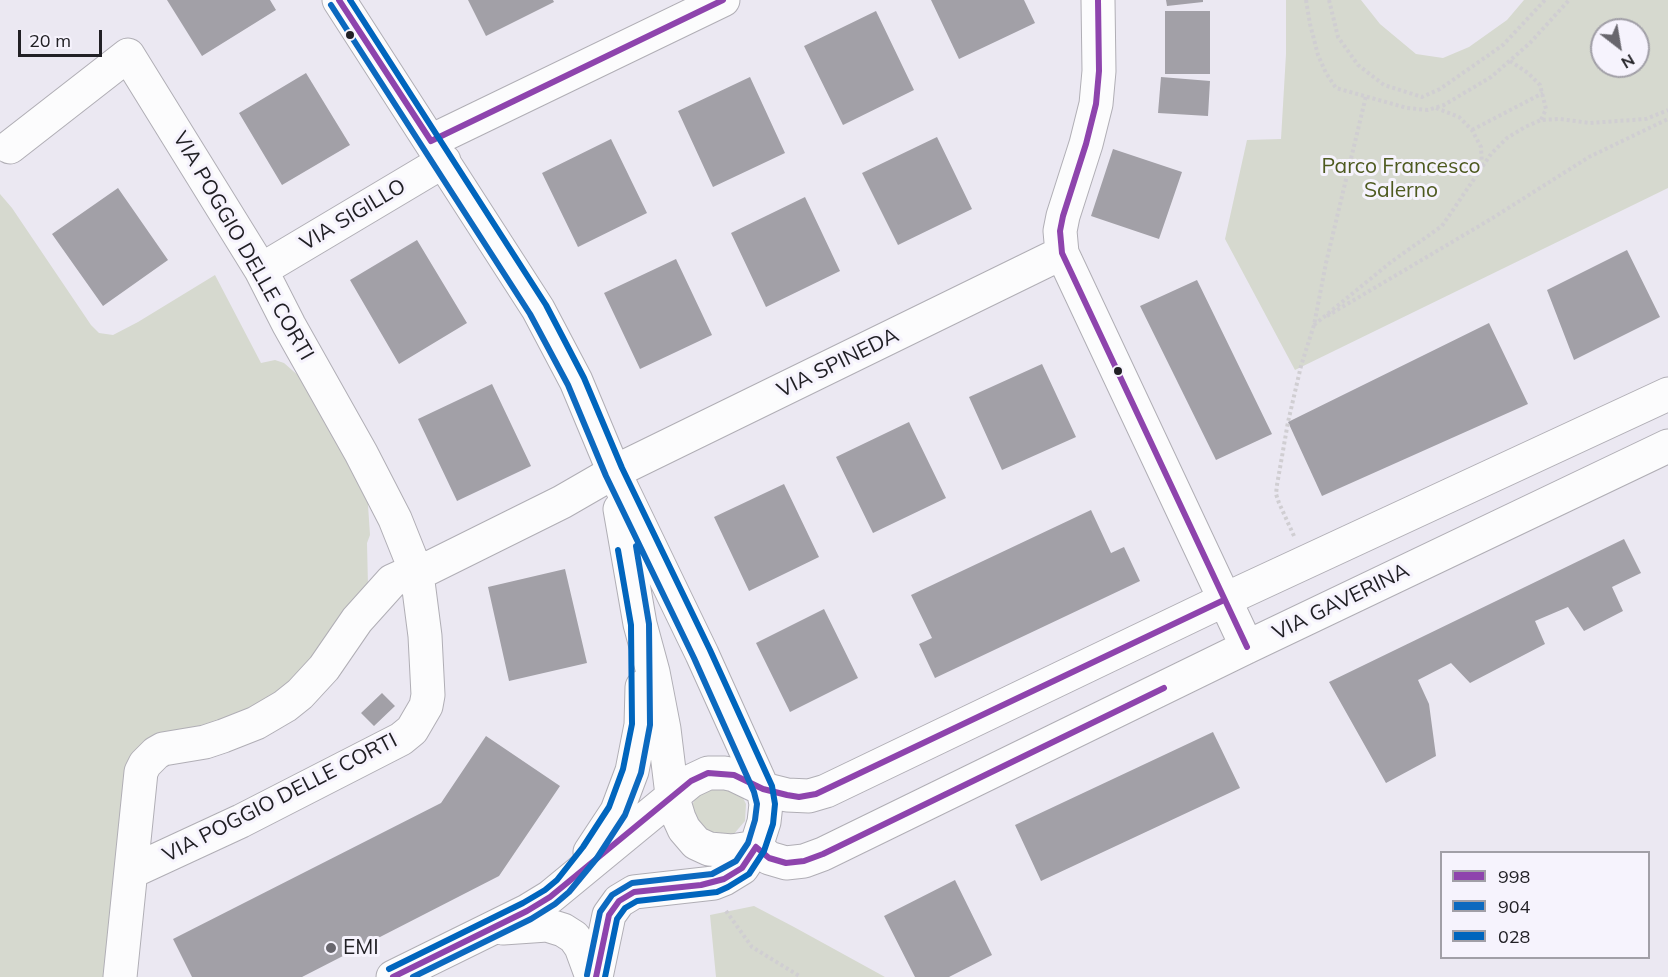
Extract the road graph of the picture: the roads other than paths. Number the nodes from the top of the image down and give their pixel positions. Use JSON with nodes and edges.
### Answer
{"nodes":[{"id":1,"x":339,"y":0,"type":"edge"},
{"id":2,"x":723,"y":0,"type":"edge"},
{"id":3,"x":1098,"y":0,"type":"edge"},
{"id":4,"x":10,"y":147,"type":"dead end"},
{"id":5,"x":438,"y":151,"type":"junction"},
{"id":6,"x":1062,"y":253,"type":"junction"},
{"id":7,"x":261,"y":270,"type":"junction"},
{"id":8,"x":1668,"y":394,"type":"edge"},
{"id":9,"x":1668,"y":446,"type":"edge"},
{"id":10,"x":614,"y":472,"type":"junction"},
{"id":11,"x":402,"y":580,"type":"junction"},
{"id":12,"x":1224,"y":600,"type":"junction"},
{"id":13,"x":640,"y":624,"type":"junction"},
{"id":14,"x":1247,"y":647,"type":"junction"},
{"id":15,"x":763,"y":789,"type":"junction"},
{"id":16,"x":672,"y":795,"type":"junction"},
{"id":17,"x":756,"y":847,"type":"junction"},
{"id":18,"x":133,"y":871,"type":"junction"},
{"id":19,"x":563,"y":886,"type":"junction"},
{"id":20,"x":486,"y":931,"type":"junction"},
{"id":21,"x":120,"y":977,"type":"edge"},
{"id":22,"x":393,"y":977,"type":"edge"},
{"id":23,"x":594,"y":977,"type":"edge"}],
"edges":[{"from":1,"to":5,"type":"street"},
{"from":2,"to":5,"type":"street","name":"VIA SIGILLO"},
{"from":3,"to":6,"type":"street"},
{"from":4,"to":7,"type":"street","name":"VIA POGGIO DELLE CORTI"},
{"from":5,"to":7,"type":"street","name":"VIA SIGILLO"},
{"from":5,"to":10,"type":"street"},
{"from":6,"to":10,"type":"street","name":"VIA SPINEDA"},
{"from":6,"to":12,"type":"street"},
{"from":7,"to":11,"type":"street","name":"VIA POGGIO DELLE CORTI"},
{"from":8,"to":12,"type":"street"},
{"from":9,"to":14,"type":"street","name":"VIA GAVERINA"},
{"from":10,"to":11,"type":"street","name":"VIA SPINEDA"},
{"from":10,"to":13,"type":"street"},
{"from":10,"to":15,"type":"street"},
{"from":11,"to":18,"type":"street","name":"VIA POGGIO DELLE CORTI"},
{"from":11,"to":18,"type":"street","name":"VIA POGGIO DELLE CORTI"},
{"from":12,"to":14,"type":"street"},
{"from":12,"to":15,"type":"street"},
{"from":13,"to":16,"type":"street"},
{"from":13,"to":19,"type":"street"},
{"from":14,"to":17,"type":"street","name":"VIA GAVERINA"},
{"from":15,"to":16,"type":"street"},
{"from":15,"to":17,"type":"street"},
{"from":16,"to":17,"type":"street"},
{"from":16,"to":19,"type":"street"},
{"from":17,"to":23,"type":"street"},
{"from":18,"to":21,"type":"street","name":"VIA POGGIO DELLE CORTI"},
{"from":19,"to":20,"type":"street"},
{"from":20,"to":22,"type":"street"},
{"from":20,"to":23,"type":"street"}]}
